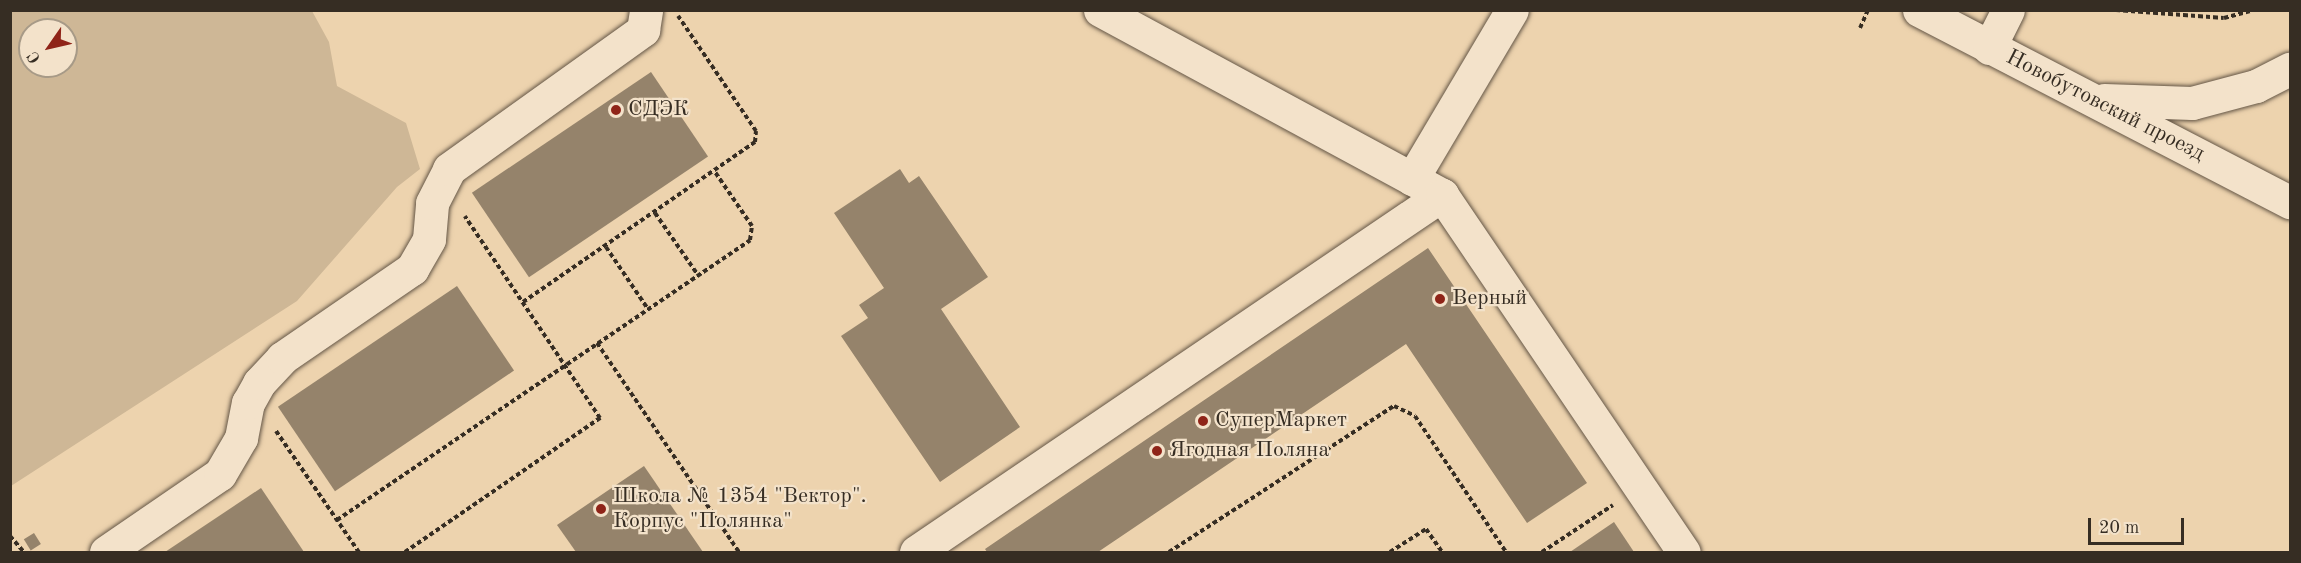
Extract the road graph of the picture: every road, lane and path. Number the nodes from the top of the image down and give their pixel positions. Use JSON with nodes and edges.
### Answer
{"nodes":[{"id":1,"x":646,"y":10,"type":"edge"},
{"id":2,"x":674,"y":10,"type":"edge"},
{"id":3,"x":1100,"y":10,"type":"edge"},
{"id":4,"x":1512,"y":10,"type":"edge"},
{"id":5,"x":1868,"y":10,"type":"edge"},
{"id":6,"x":1919,"y":10,"type":"edge"},
{"id":7,"x":2008,"y":10,"type":"edge"},
{"id":8,"x":2116,"y":10,"type":"edge"},
{"id":9,"x":2253,"y":10,"type":"edge"},
{"id":10,"x":1860,"y":28,"type":"dead end"},
{"id":11,"x":1989,"y":48,"type":"junction"},
{"id":12,"x":2290,"y":69,"type":"edge"},
{"id":13,"x":2096,"y":100,"type":"junction"},
{"id":14,"x":716,"y":172,"type":"junction"},
{"id":15,"x":1412,"y":179,"type":"junction"},
{"id":16,"x":441,"y":181,"type":"junction"},
{"id":17,"x":1442,"y":195,"type":"junction"},
{"id":18,"x":2290,"y":202,"type":"edge"},
{"id":19,"x":655,"y":213,"type":"junction"},
{"id":20,"x":606,"y":247,"type":"junction"},
{"id":21,"x":698,"y":275,"type":"junction"},
{"id":22,"x":523,"y":302,"type":"junction"},
{"id":23,"x":648,"y":309,"type":"junction"},
{"id":24,"x":597,"y":344,"type":"junction"},
{"id":25,"x":566,"y":365,"type":"junction"},
{"id":26,"x":252,"y":396,"type":"junction"},
{"id":27,"x":1611,"y":493,"type":"dead end"},
{"id":28,"x":1618,"y":503,"type":"dead end"},
{"id":29,"x":1606,"y":510,"type":"dead end"},
{"id":30,"x":337,"y":520,"type":"junction"},
{"id":31,"x":10,"y":536,"type":"edge"},
{"id":32,"x":927,"y":549,"type":"edge"},
{"id":33,"x":24,"y":552,"type":"edge"},
{"id":34,"x":106,"y":552,"type":"edge"},
{"id":35,"x":359,"y":552,"type":"edge"},
{"id":36,"x":405,"y":552,"type":"edge"},
{"id":37,"x":739,"y":552,"type":"edge"},
{"id":38,"x":1169,"y":552,"type":"edge"},
{"id":39,"x":1390,"y":552,"type":"edge"},
{"id":40,"x":1442,"y":552,"type":"edge"},
{"id":41,"x":1506,"y":552,"type":"edge"},
{"id":42,"x":1542,"y":552,"type":"edge"},
{"id":43,"x":1684,"y":552,"type":"edge"}],
"edges":[{"from":1,"to":16,"type":"street"},
{"from":2,"to":14,"type":"path"},
{"from":3,"to":15,"type":"street"},
{"from":4,"to":15,"type":"street"},
{"from":5,"to":10,"type":"path"},
{"from":6,"to":11,"type":"street","name":"Новобутовский проезд"},
{"from":7,"to":11,"type":"street"},
{"from":8,"to":9,"type":"path"},
{"from":11,"to":13,"type":"street","name":"Новобутовский проезд"},
{"from":12,"to":13,"type":"street"},
{"from":13,"to":18,"type":"street","name":"Новобутовский проезд"},
{"from":14,"to":19,"type":"path"},
{"from":14,"to":21,"type":"path"},
{"from":15,"to":17,"type":"street"},
{"from":16,"to":22,"type":"path"},
{"from":16,"to":26,"type":"street"},
{"from":17,"to":32,"type":"street"},
{"from":17,"to":43,"type":"street"},
{"from":19,"to":20,"type":"path"},
{"from":19,"to":21,"type":"path"},
{"from":20,"to":22,"type":"path"},
{"from":20,"to":23,"type":"path"},
{"from":21,"to":23,"type":"path"},
{"from":22,"to":25,"type":"path"},
{"from":23,"to":24,"type":"path"},
{"from":24,"to":25,"type":"path"},
{"from":24,"to":37,"type":"path"},
{"from":25,"to":30,"type":"path"},
{"from":25,"to":36,"type":"path"},
{"from":26,"to":30,"type":"path"},
{"from":26,"to":34,"type":"street"},
{"from":27,"to":28,"type":"path"},
{"from":29,"to":42,"type":"path"},
{"from":30,"to":35,"type":"path"},
{"from":31,"to":33,"type":"path"},
{"from":38,"to":41,"type":"path"},
{"from":39,"to":40,"type":"path"}]}
